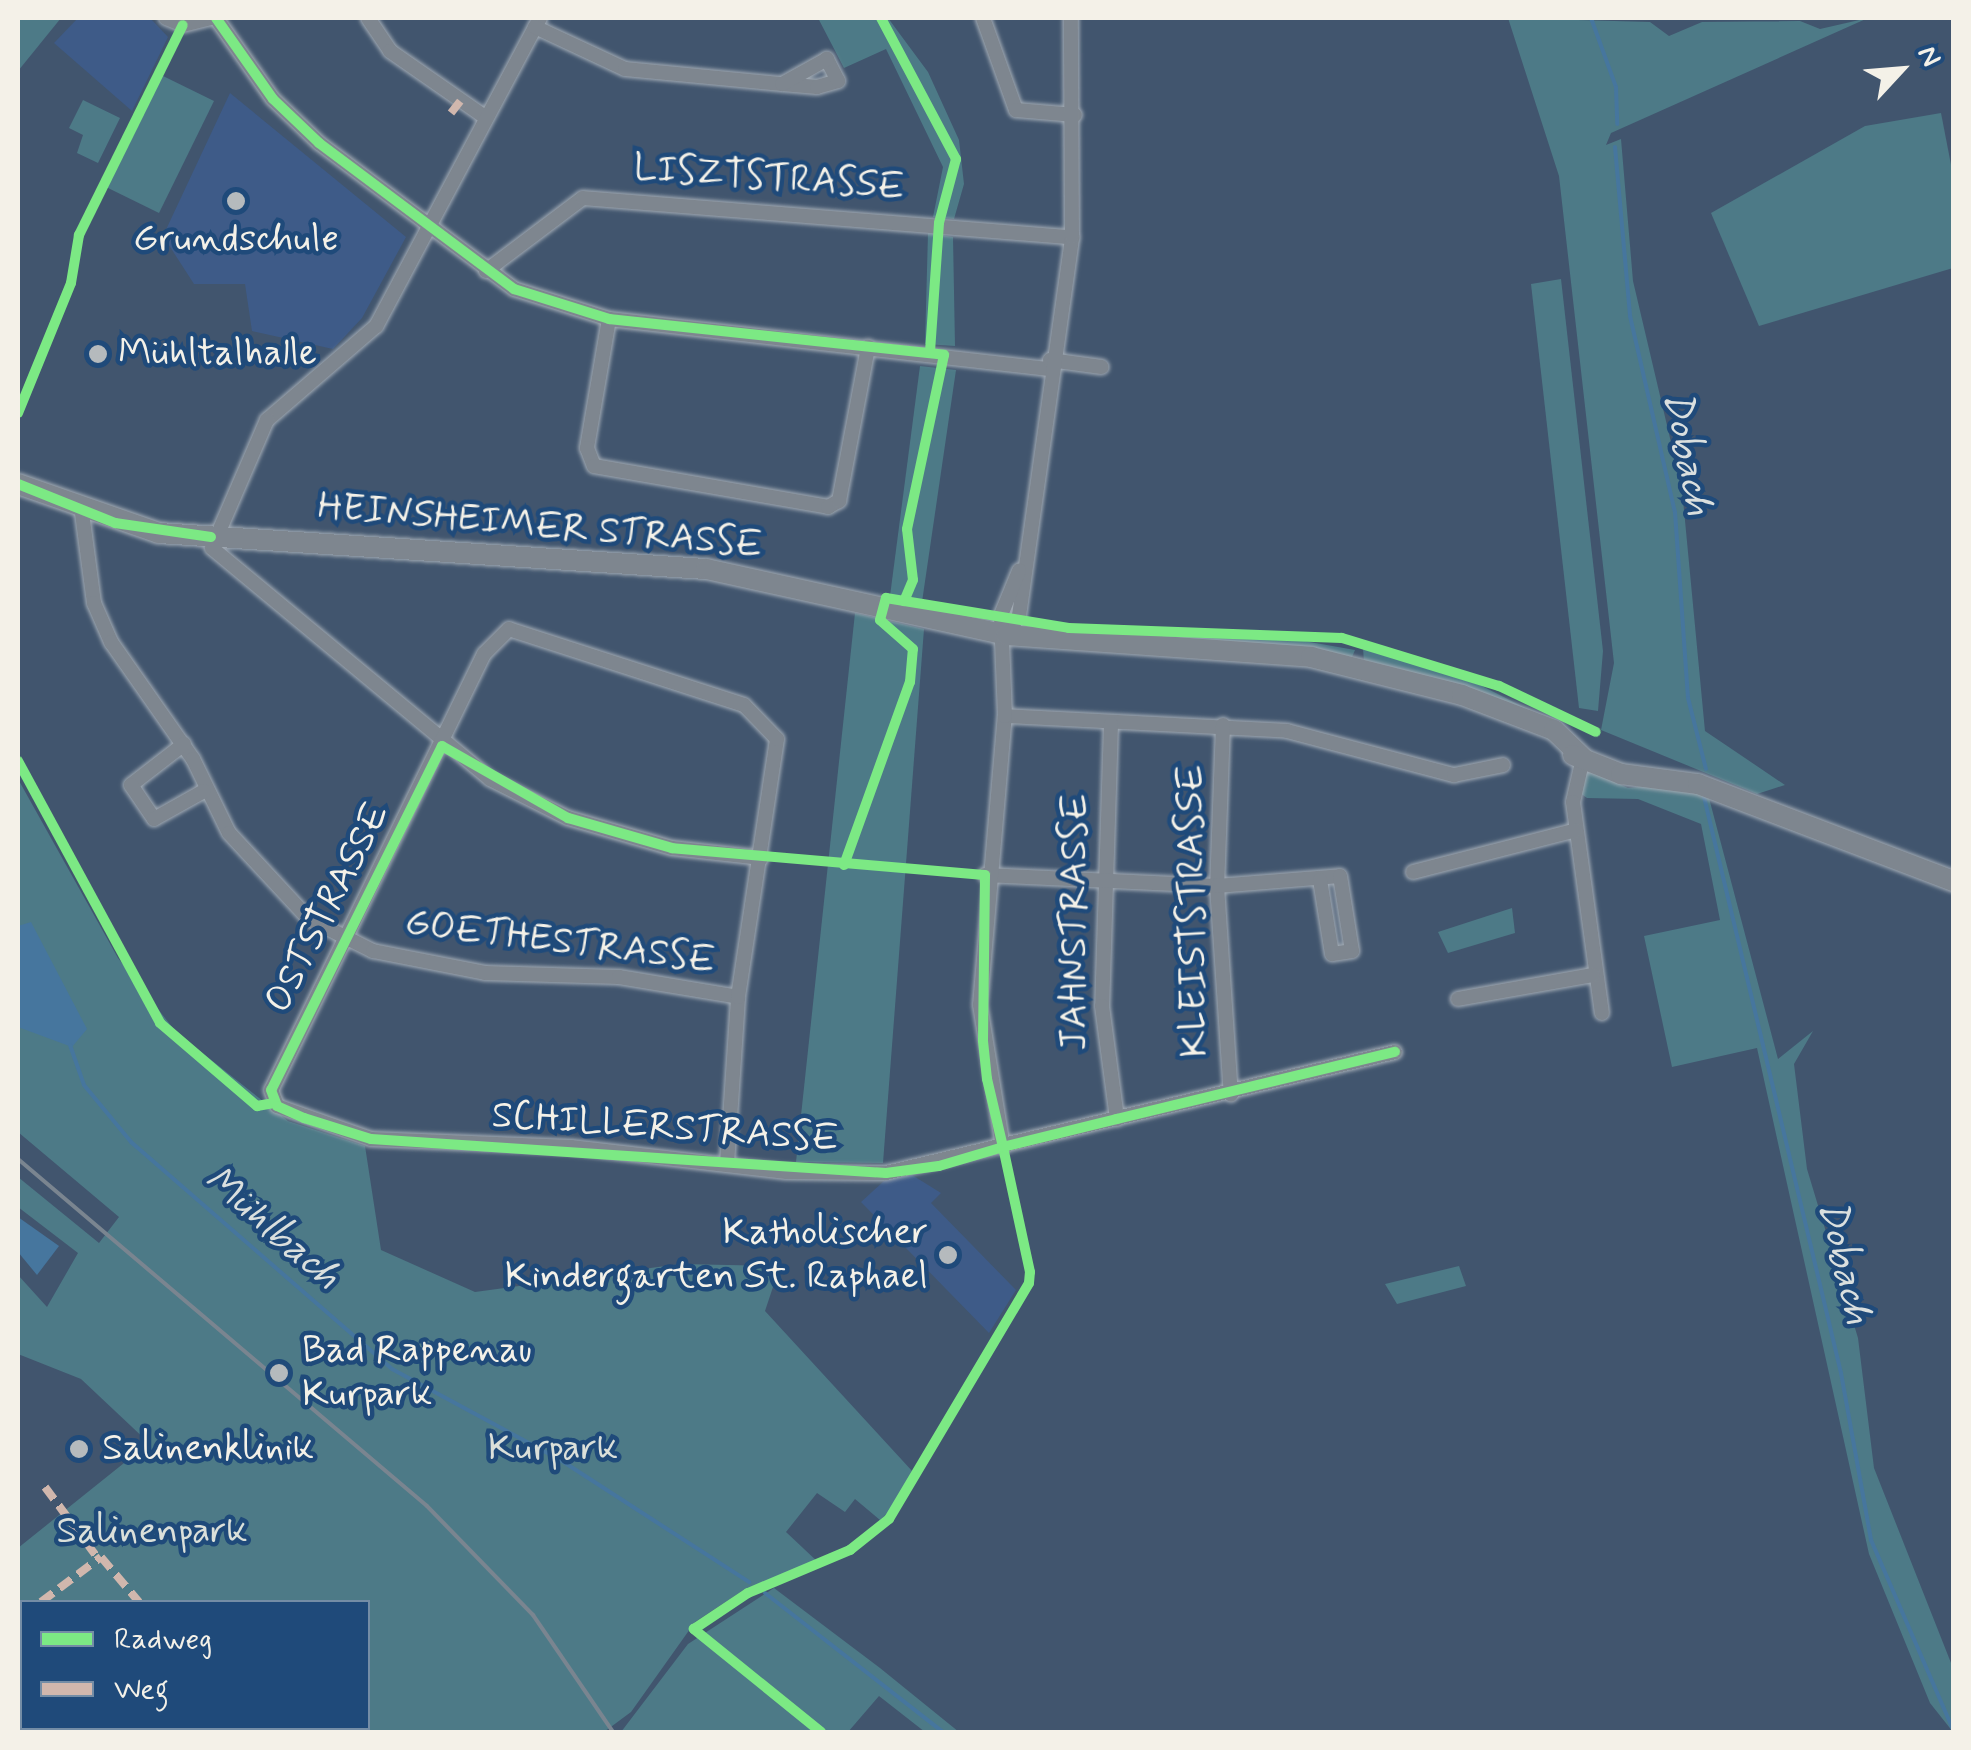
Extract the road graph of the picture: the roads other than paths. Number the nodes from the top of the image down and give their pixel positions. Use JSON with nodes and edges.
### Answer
{"nodes":[{"id":1,"x":166,"y":18,"type":"edge"},
{"id":2,"x":213,"y":18,"type":"edge"},
{"id":3,"x":368,"y":18,"type":"edge"},
{"id":4,"x":983,"y":18,"type":"edge"},
{"id":5,"x":1070,"y":18,"type":"edge"},
{"id":6,"x":538,"y":22,"type":"edge"},
{"id":7,"x":782,"y":84,"type":"dead end"},
{"id":8,"x":1075,"y":114,"type":"junction"},
{"id":9,"x":485,"y":117,"type":"junction"},
{"id":10,"x":428,"y":230,"type":"junction"},
{"id":11,"x":1072,"y":237,"type":"junction"},
{"id":12,"x":486,"y":271,"type":"junction"},
{"id":13,"x":609,"y":319,"type":"junction"},
{"id":14,"x":868,"y":346,"type":"junction"},
{"id":15,"x":1050,"y":364,"type":"junction"},
{"id":16,"x":1102,"y":367,"type":"dead end"},
{"id":17,"x":18,"y":484,"type":"edge"},
{"id":18,"x":82,"y":513,"type":"junction"},
{"id":19,"x":211,"y":537,"type":"junction"},
{"id":20,"x":1006,"y":635,"type":"junction"},
{"id":21,"x":1006,"y":716,"type":"junction"},
{"id":22,"x":1111,"y":724,"type":"junction"},
{"id":23,"x":1223,"y":725,"type":"junction"},
{"id":24,"x":184,"y":744,"type":"junction"},
{"id":25,"x":442,"y":746,"type":"junction"},
{"id":26,"x":1583,"y":758,"type":"junction"},
{"id":27,"x":1502,"y":765,"type":"dead end"},
{"id":28,"x":204,"y":792,"type":"junction"},
{"id":29,"x":1576,"y":830,"type":"junction"},
{"id":30,"x":762,"y":858,"type":"junction"},
{"id":31,"x":1413,"y":872,"type":"dead end"},
{"id":32,"x":985,"y":875,"type":"junction"},
{"id":33,"x":1320,"y":880,"type":"junction"},
{"id":34,"x":1954,"y":881,"type":"edge"},
{"id":35,"x":1102,"y":883,"type":"junction"},
{"id":36,"x":1217,"y":886,"type":"junction"},
{"id":37,"x":345,"y":941,"type":"junction"},
{"id":38,"x":1593,"y":975,"type":"junction"},
{"id":39,"x":738,"y":998,"type":"junction"},
{"id":40,"x":1458,"y":999,"type":"dead end"},
{"id":41,"x":1602,"y":1013,"type":"dead end"},
{"id":42,"x":1395,"y":1052,"type":"dead end"},
{"id":43,"x":1230,"y":1094,"type":"junction"},
{"id":44,"x":269,"y":1096,"type":"joint"},
{"id":45,"x":1117,"y":1118,"type":"junction"},
{"id":46,"x":1003,"y":1147,"type":"junction"},
{"id":47,"x":727,"y":1164,"type":"junction"}],
"edges":[{"from":1,"to":2,"type":"street"},
{"from":2,"to":10,"type":"street"},
{"from":3,"to":9,"type":"street"},
{"from":4,"to":8,"type":"street"},
{"from":5,"to":8,"type":"street"},
{"from":6,"to":7,"type":"street"},
{"from":6,"to":9,"type":"street"},
{"from":8,"to":11,"type":"street"},
{"from":9,"to":10,"type":"street"},
{"from":10,"to":12,"type":"street"},
{"from":10,"to":19,"type":"street"},
{"from":11,"to":12,"type":"street","name":"LISZTSTRASSE"},
{"from":11,"to":15,"type":"street"},
{"from":12,"to":13,"type":"street"},
{"from":13,"to":14,"type":"street"},
{"from":13,"to":14,"type":"street"},
{"from":14,"to":15,"type":"street"},
{"from":15,"to":16,"type":"street"},
{"from":15,"to":20,"type":"street"},
{"from":17,"to":18,"type":"street","name":"HEINSHEIMER STRASSE"},
{"from":18,"to":19,"type":"street","name":"HEINSHEIMER STRASSE"},
{"from":18,"to":24,"type":"street","name":"GOETHESTRASSE"},
{"from":19,"to":20,"type":"street","name":"HEINSHEIMER STRASSE"},
{"from":19,"to":25,"type":"street"},
{"from":20,"to":21,"type":"street"},
{"from":20,"to":26,"type":"street","name":"HEINSHEIMER STRASSE"},
{"from":21,"to":22,"type":"street"},
{"from":21,"to":32,"type":"street"},
{"from":22,"to":23,"type":"street"},
{"from":22,"to":35,"type":"street","name":"JAHNSTRASSE"},
{"from":23,"to":27,"type":"street"},
{"from":23,"to":36,"type":"street","name":"KLEISTSTRASSE"},
{"from":24,"to":28,"type":"street","name":"GOETHESTRASSE"},
{"from":24,"to":28,"type":"street"},
{"from":25,"to":30,"type":"street"},
{"from":25,"to":30,"type":"street","name":"OSTSTRASSE"},
{"from":25,"to":37,"type":"street","name":"OSTSTRASSE"},
{"from":26,"to":29,"type":"street"},
{"from":26,"to":34,"type":"street","name":"HEINSHEIMER STRASSE"},
{"from":28,"to":37,"type":"street","name":"GOETHESTRASSE"},
{"from":29,"to":31,"type":"street"},
{"from":29,"to":38,"type":"street"},
{"from":30,"to":39,"type":"street"},
{"from":32,"to":35,"type":"street"},
{"from":32,"to":46,"type":"street"},
{"from":33,"to":33,"type":"street"},
{"from":33,"to":36,"type":"street"},
{"from":35,"to":36,"type":"street"},
{"from":35,"to":45,"type":"street","name":"JAHNSTRASSE"},
{"from":36,"to":43,"type":"street","name":"KLEISTSTRASSE"},
{"from":37,"to":39,"type":"street","name":"GOETHESTRASSE"},
{"from":37,"to":44,"type":"street","name":"OSTSTRASSE"},
{"from":38,"to":40,"type":"street"},
{"from":38,"to":41,"type":"street"},
{"from":39,"to":47,"type":"street"},
{"from":42,"to":43,"type":"street","name":"SCHILLERSTRASSE"},
{"from":43,"to":45,"type":"street","name":"SCHILLERSTRASSE"},
{"from":44,"to":47,"type":"street","name":"SCHILLERSTRASSE"},
{"from":45,"to":46,"type":"street","name":"SCHILLERSTRASSE"},
{"from":46,"to":47,"type":"street","name":"SCHILLERSTRASSE"}]}
